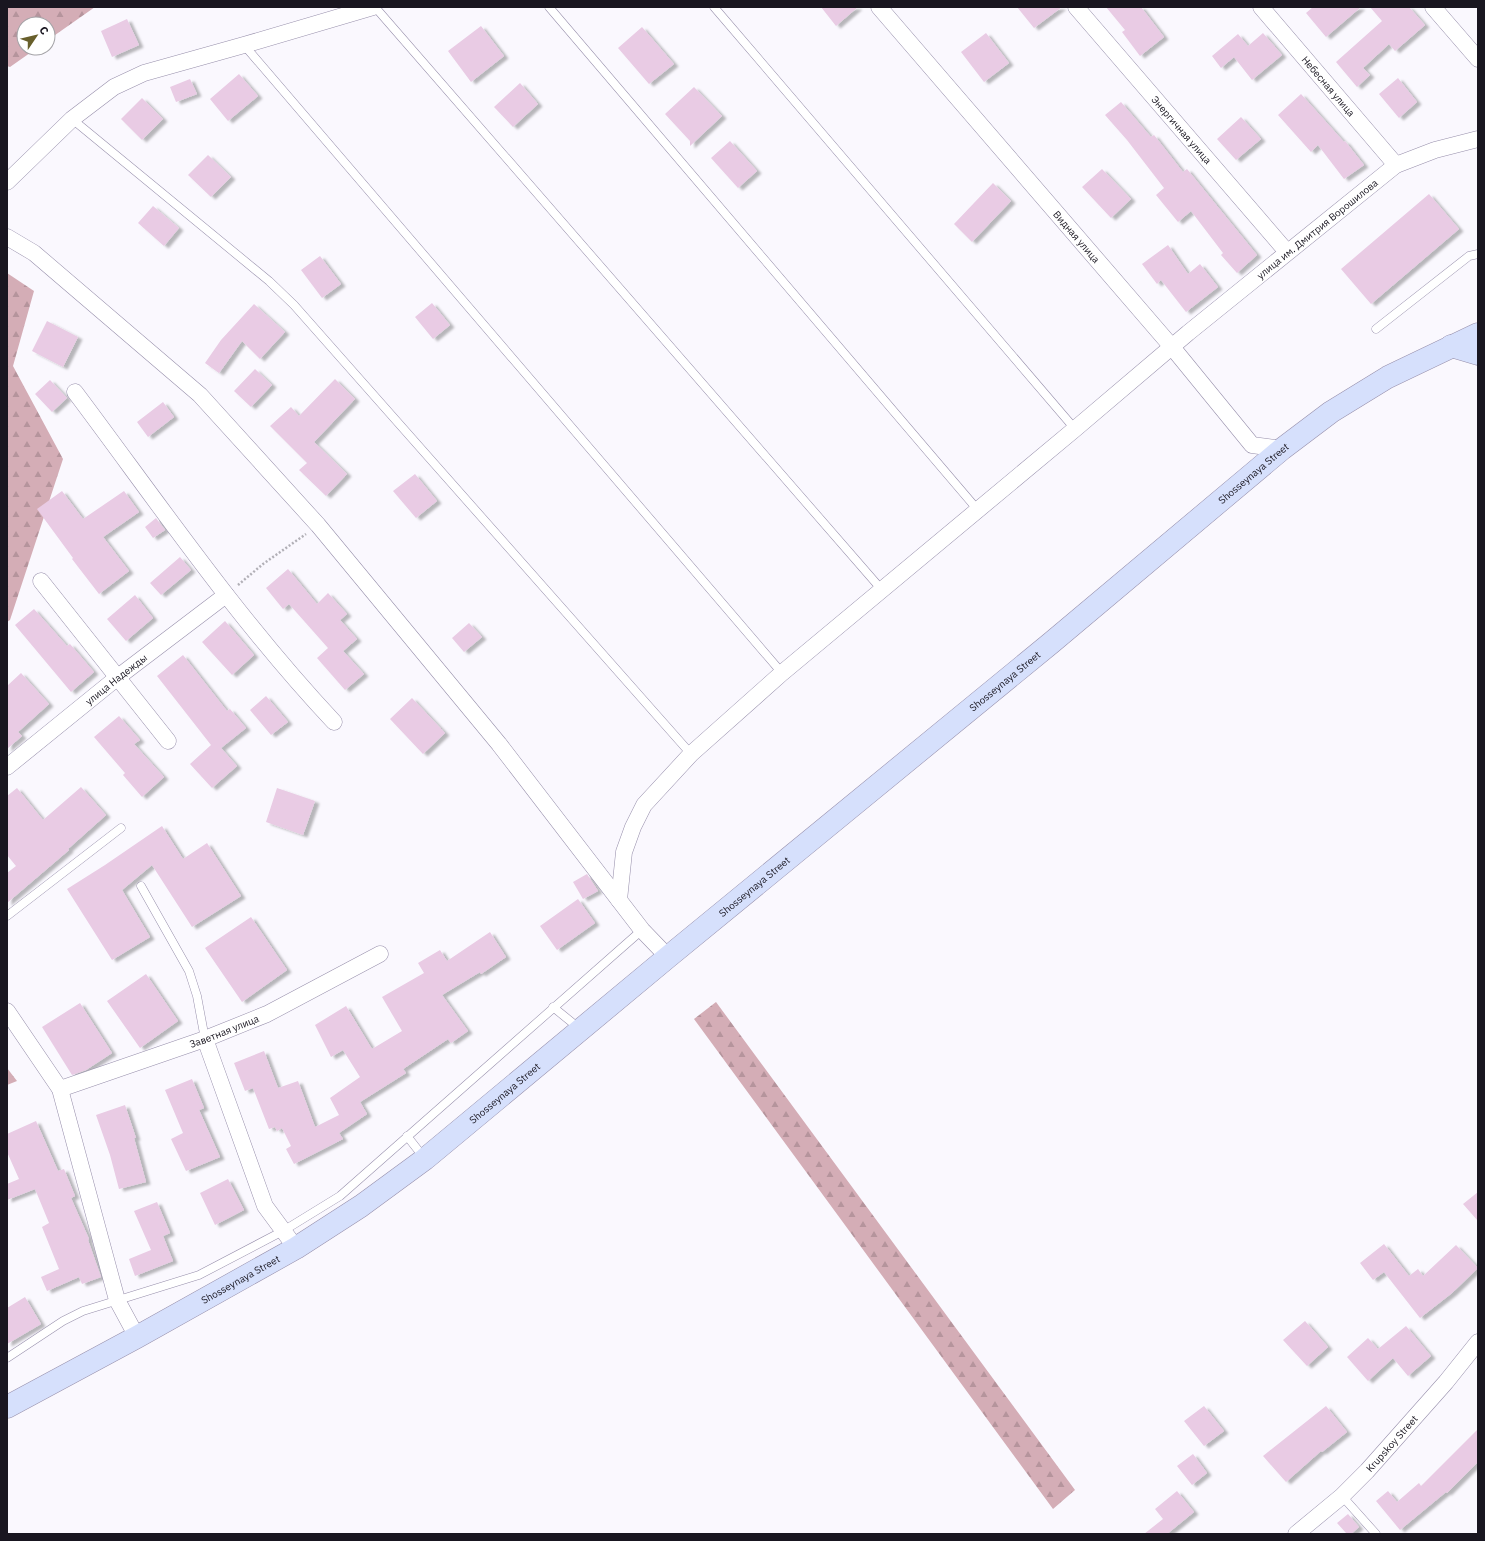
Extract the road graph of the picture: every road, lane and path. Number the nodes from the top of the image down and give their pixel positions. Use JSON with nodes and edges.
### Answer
{"nodes":[{"id":1,"x":374,"y":7,"type":"edge"},
{"id":2,"x":549,"y":7,"type":"edge"},
{"id":3,"x":714,"y":7,"type":"edge"},
{"id":4,"x":879,"y":7,"type":"edge"},
{"id":5,"x":1076,"y":7,"type":"edge"},
{"id":6,"x":1261,"y":7,"type":"edge"},
{"id":7,"x":1433,"y":7,"type":"edge"},
{"id":8,"x":244,"y":45,"type":"junction"},
{"id":9,"x":1478,"y":59,"type":"edge"},
{"id":10,"x":72,"y":119,"type":"junction"},
{"id":11,"x":1478,"y":139,"type":"edge"},
{"id":12,"x":1396,"y":166,"type":"junction"},
{"id":13,"x":7,"y":182,"type":"edge"},
{"id":14,"x":7,"y":237,"type":"edge"},
{"id":15,"x":1287,"y":252,"type":"junction"},
{"id":16,"x":1478,"y":254,"type":"edge"},
{"id":17,"x":1376,"y":329,"type":"dead end"},
{"id":18,"x":1478,"y":334,"type":"edge"},
{"id":19,"x":1451,"y":346,"type":"junction"},
{"id":20,"x":1172,"y":347,"type":"junction"},
{"id":21,"x":1478,"y":354,"type":"edge"},
{"id":22,"x":75,"y":392,"type":"dead end"},
{"id":23,"x":1075,"y":429,"type":"junction"},
{"id":24,"x":1282,"y":449,"type":"junction"},
{"id":25,"x":977,"y":510,"type":"junction"},
{"id":26,"x":318,"y":526,"type":"junction"},
{"id":27,"x":40,"y":581,"type":"dead end"},
{"id":28,"x":882,"y":590,"type":"junction"},
{"id":29,"x":226,"y":595,"type":"junction"},
{"id":30,"x":782,"y":673,"type":"junction"},
{"id":31,"x":118,"y":677,"type":"junction"},
{"id":32,"x":334,"y":722,"type":"dead end"},
{"id":33,"x":168,"y":741,"type":"dead end"},
{"id":34,"x":691,"y":754,"type":"junction"},
{"id":35,"x":7,"y":767,"type":"edge"},
{"id":36,"x":121,"y":828,"type":"dead end"},
{"id":37,"x":141,"y":886,"type":"dead end"},
{"id":38,"x":619,"y":900,"type":"junction"},
{"id":39,"x":7,"y":916,"type":"edge"},
{"id":40,"x":642,"y":930,"type":"junction"},
{"id":41,"x":380,"y":954,"type":"dead end"},
{"id":42,"x":668,"y":956,"type":"junction"},
{"id":43,"x":552,"y":1007,"type":"junction"},
{"id":44,"x":7,"y":1011,"type":"edge"},
{"id":45,"x":580,"y":1029,"type":"junction"},
{"id":46,"x":205,"y":1040,"type":"junction"},
{"id":47,"x":60,"y":1089,"type":"junction"},
{"id":48,"x":407,"y":1136,"type":"junction"},
{"id":49,"x":425,"y":1159,"type":"junction"},
{"id":50,"x":282,"y":1231,"type":"junction"},
{"id":51,"x":296,"y":1248,"type":"junction"},
{"id":52,"x":117,"y":1300,"type":"junction"},
{"id":53,"x":137,"y":1337,"type":"junction"},
{"id":54,"x":1478,"y":1342,"type":"edge"},
{"id":55,"x":7,"y":1358,"type":"edge"},
{"id":56,"x":7,"y":1407,"type":"edge"},
{"id":57,"x":1342,"y":1496,"type":"junction"},
{"id":58,"x":1296,"y":1534,"type":"edge"},
{"id":59,"x":1376,"y":1534,"type":"edge"}],
"edges":[{"from":1,"to":8,"type":"street"},
{"from":1,"to":28,"type":"lane"},
{"from":2,"to":25,"type":"lane"},
{"from":3,"to":23,"type":"lane"},
{"from":4,"to":20,"type":"street","name":"Видная улица"},
{"from":5,"to":15,"type":"street","name":"Энергичная улица"},
{"from":6,"to":12,"type":"street","name":"Небесная улица"},
{"from":7,"to":9,"type":"street"},
{"from":8,"to":10,"type":"street"},
{"from":8,"to":30,"type":"lane"},
{"from":10,"to":13,"type":"street"},
{"from":10,"to":34,"type":"lane"},
{"from":11,"to":12,"type":"street","name":"улица им. Дмитрия Ворошилова"},
{"from":12,"to":15,"type":"street","name":"улица им. Дмитрия Ворошилова"},
{"from":14,"to":26,"type":"street"},
{"from":15,"to":20,"type":"street","name":"улица им. Дмитрия Ворошилова"},
{"from":16,"to":17,"type":"lane"},
{"from":18,"to":19,"type":"street","name":"Shosseynaya Street"},
{"from":19,"to":21,"type":"street"},
{"from":19,"to":24,"type":"street","name":"Shosseynaya Street"},
{"from":20,"to":23,"type":"street","name":"улица им. Дмитрия Ворошилова"},
{"from":20,"to":24,"type":"street","name":"Видная улица"},
{"from":22,"to":29,"type":"street"},
{"from":23,"to":25,"type":"street","name":"улица им. Дмитрия Ворошилова"},
{"from":24,"to":42,"type":"street","name":"Shosseynaya Street"},
{"from":25,"to":28,"type":"street","name":"улица им. Дмитрия Ворошилова"},
{"from":26,"to":29,"type":"path"},
{"from":26,"to":38,"type":"street"},
{"from":27,"to":31,"type":"street"},
{"from":28,"to":30,"type":"street","name":"улица им. Дмитрия Ворошилова"},
{"from":29,"to":31,"type":"street","name":"улица Надежды"},
{"from":29,"to":32,"type":"street"},
{"from":30,"to":34,"type":"street","name":"улица им. Дмитрия Ворошилова"},
{"from":31,"to":33,"type":"street"},
{"from":31,"to":35,"type":"street","name":"улица Надежды"},
{"from":34,"to":38,"type":"street","name":"улица им. Дмитрия Ворошилова"},
{"from":36,"to":39,"type":"lane"},
{"from":37,"to":46,"type":"lane"},
{"from":38,"to":40,"type":"street"},
{"from":40,"to":42,"type":"street"},
{"from":40,"to":43,"type":"lane"},
{"from":41,"to":46,"type":"street","name":"Заветная улица"},
{"from":42,"to":45,"type":"street","name":"Shosseynaya Street"},
{"from":43,"to":45,"type":"lane"},
{"from":43,"to":48,"type":"lane"},
{"from":44,"to":47,"type":"street"},
{"from":45,"to":49,"type":"street","name":"Shosseynaya Street"},
{"from":46,"to":47,"type":"street","name":"Заветная улица"},
{"from":46,"to":50,"type":"street"},
{"from":47,"to":52,"type":"street"},
{"from":48,"to":49,"type":"lane"},
{"from":48,"to":50,"type":"lane"},
{"from":49,"to":51,"type":"street","name":"Shosseynaya Street"},
{"from":50,"to":51,"type":"street"},
{"from":50,"to":52,"type":"lane"},
{"from":51,"to":53,"type":"street","name":"Shosseynaya Street"},
{"from":52,"to":53,"type":"street"},
{"from":52,"to":55,"type":"lane"},
{"from":53,"to":56,"type":"street","name":"Shosseynaya Street"},
{"from":54,"to":57,"type":"street","name":"Krupskoy Street"},
{"from":57,"to":58,"type":"street","name":"Krupskoy Street"},
{"from":57,"to":59,"type":"lane"}]}
